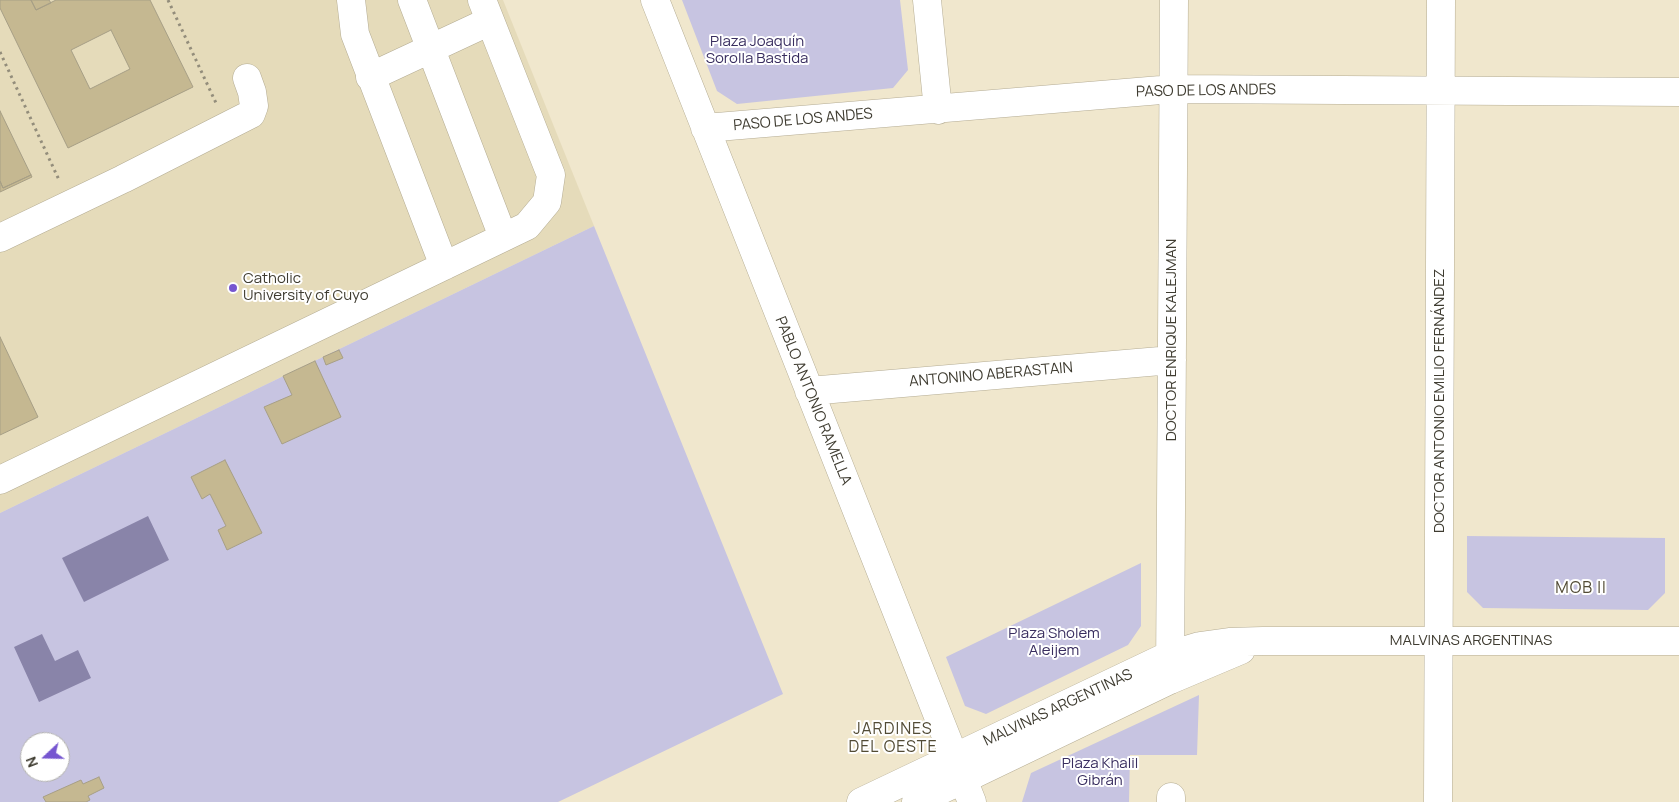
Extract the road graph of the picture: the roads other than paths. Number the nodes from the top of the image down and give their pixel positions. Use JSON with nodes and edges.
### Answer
{"nodes":[{"id":1,"x":351,"y":0,"type":"edge"},
{"id":2,"x":412,"y":0,"type":"edge"},
{"id":3,"x":655,"y":0,"type":"edge"},
{"id":4,"x":927,"y":0,"type":"edge"},
{"id":5,"x":1174,"y":0,"type":"edge"},
{"id":6,"x":1441,"y":0,"type":"edge"},
{"id":7,"x":486,"y":11,"type":"edge"},
{"id":8,"x":431,"y":49,"type":"junction"},
{"id":9,"x":370,"y":77,"type":"junction"},
{"id":10,"x":247,"y":78,"type":"dead end"},
{"id":11,"x":1173,"y":89,"type":"junction"},
{"id":12,"x":1439,"y":91,"type":"junction"},
{"id":13,"x":1679,"y":92,"type":"edge"},
{"id":14,"x":938,"y":110,"type":"junction"},
{"id":15,"x":705,"y":128,"type":"junction"},
{"id":16,"x":503,"y":237,"type":"junction"},
{"id":17,"x":0,"y":238,"type":"edge"},
{"id":18,"x":444,"y":266,"type":"junction"},
{"id":19,"x":1172,"y":360,"type":"junction"},
{"id":20,"x":810,"y":391,"type":"junction"},
{"id":21,"x":0,"y":480,"type":"edge"},
{"id":22,"x":1440,"y":641,"type":"junction"},
{"id":23,"x":1679,"y":641,"type":"edge"},
{"id":24,"x":1170,"y":667,"type":"junction"},
{"id":25,"x":963,"y":780,"type":"edge"},
{"id":26,"x":861,"y":802,"type":"edge"},
{"id":27,"x":916,"y":802,"type":"edge"},
{"id":28,"x":1438,"y":802,"type":"edge"}],
"edges":[{"from":1,"to":9,"type":"street"},
{"from":2,"to":8,"type":"street"},
{"from":3,"to":15,"type":"street","name":"PABLO ANTONIO RAMELLA"},
{"from":4,"to":14,"type":"street"},
{"from":5,"to":11,"type":"street","name":"DOCTOR ENRIQUE KALEJMAN"},
{"from":6,"to":12,"type":"street","name":"DOCTOR ANTONIO EMILIO FERNÁNDEZ"},
{"from":7,"to":8,"type":"street"},
{"from":7,"to":16,"type":"street"},
{"from":8,"to":9,"type":"street"},
{"from":8,"to":16,"type":"street"},
{"from":9,"to":18,"type":"street"},
{"from":10,"to":17,"type":"street"},
{"from":11,"to":12,"type":"street","name":"PASO DE LOS ANDES"},
{"from":11,"to":14,"type":"street","name":"PASO DE LOS ANDES"},
{"from":11,"to":19,"type":"street","name":"DOCTOR ENRIQUE KALEJMAN"},
{"from":12,"to":13,"type":"street","name":"PASO DE LOS ANDES"},
{"from":12,"to":22,"type":"street","name":"DOCTOR ANTONIO EMILIO FERNÁNDEZ"},
{"from":14,"to":15,"type":"street","name":"PASO DE LOS ANDES"},
{"from":15,"to":20,"type":"street","name":"PABLO ANTONIO RAMELLA"},
{"from":16,"to":18,"type":"street"},
{"from":18,"to":21,"type":"street"},
{"from":19,"to":20,"type":"street","name":"ANTONINO ABERASTAIN"},
{"from":19,"to":24,"type":"street","name":"DOCTOR ENRIQUE KALEJMAN"},
{"from":20,"to":25,"type":"street","name":"PABLO ANTONIO RAMELLA"},
{"from":22,"to":23,"type":"street","name":"MALVINAS ARGENTINAS"},
{"from":22,"to":24,"type":"street","name":"MALVINAS ARGENTINAS"},
{"from":22,"to":28,"type":"street","name":"DOCTOR ANTONIO EMILIO FERNÁNDEZ"},
{"from":24,"to":25,"type":"street","name":"MALVINAS ARGENTINAS"},
{"from":25,"to":26,"type":"street","name":"MALVINAS ARGENTINAS"},
{"from":25,"to":27,"type":"street","name":"MALVINAS ARGENTINAS"}]}
